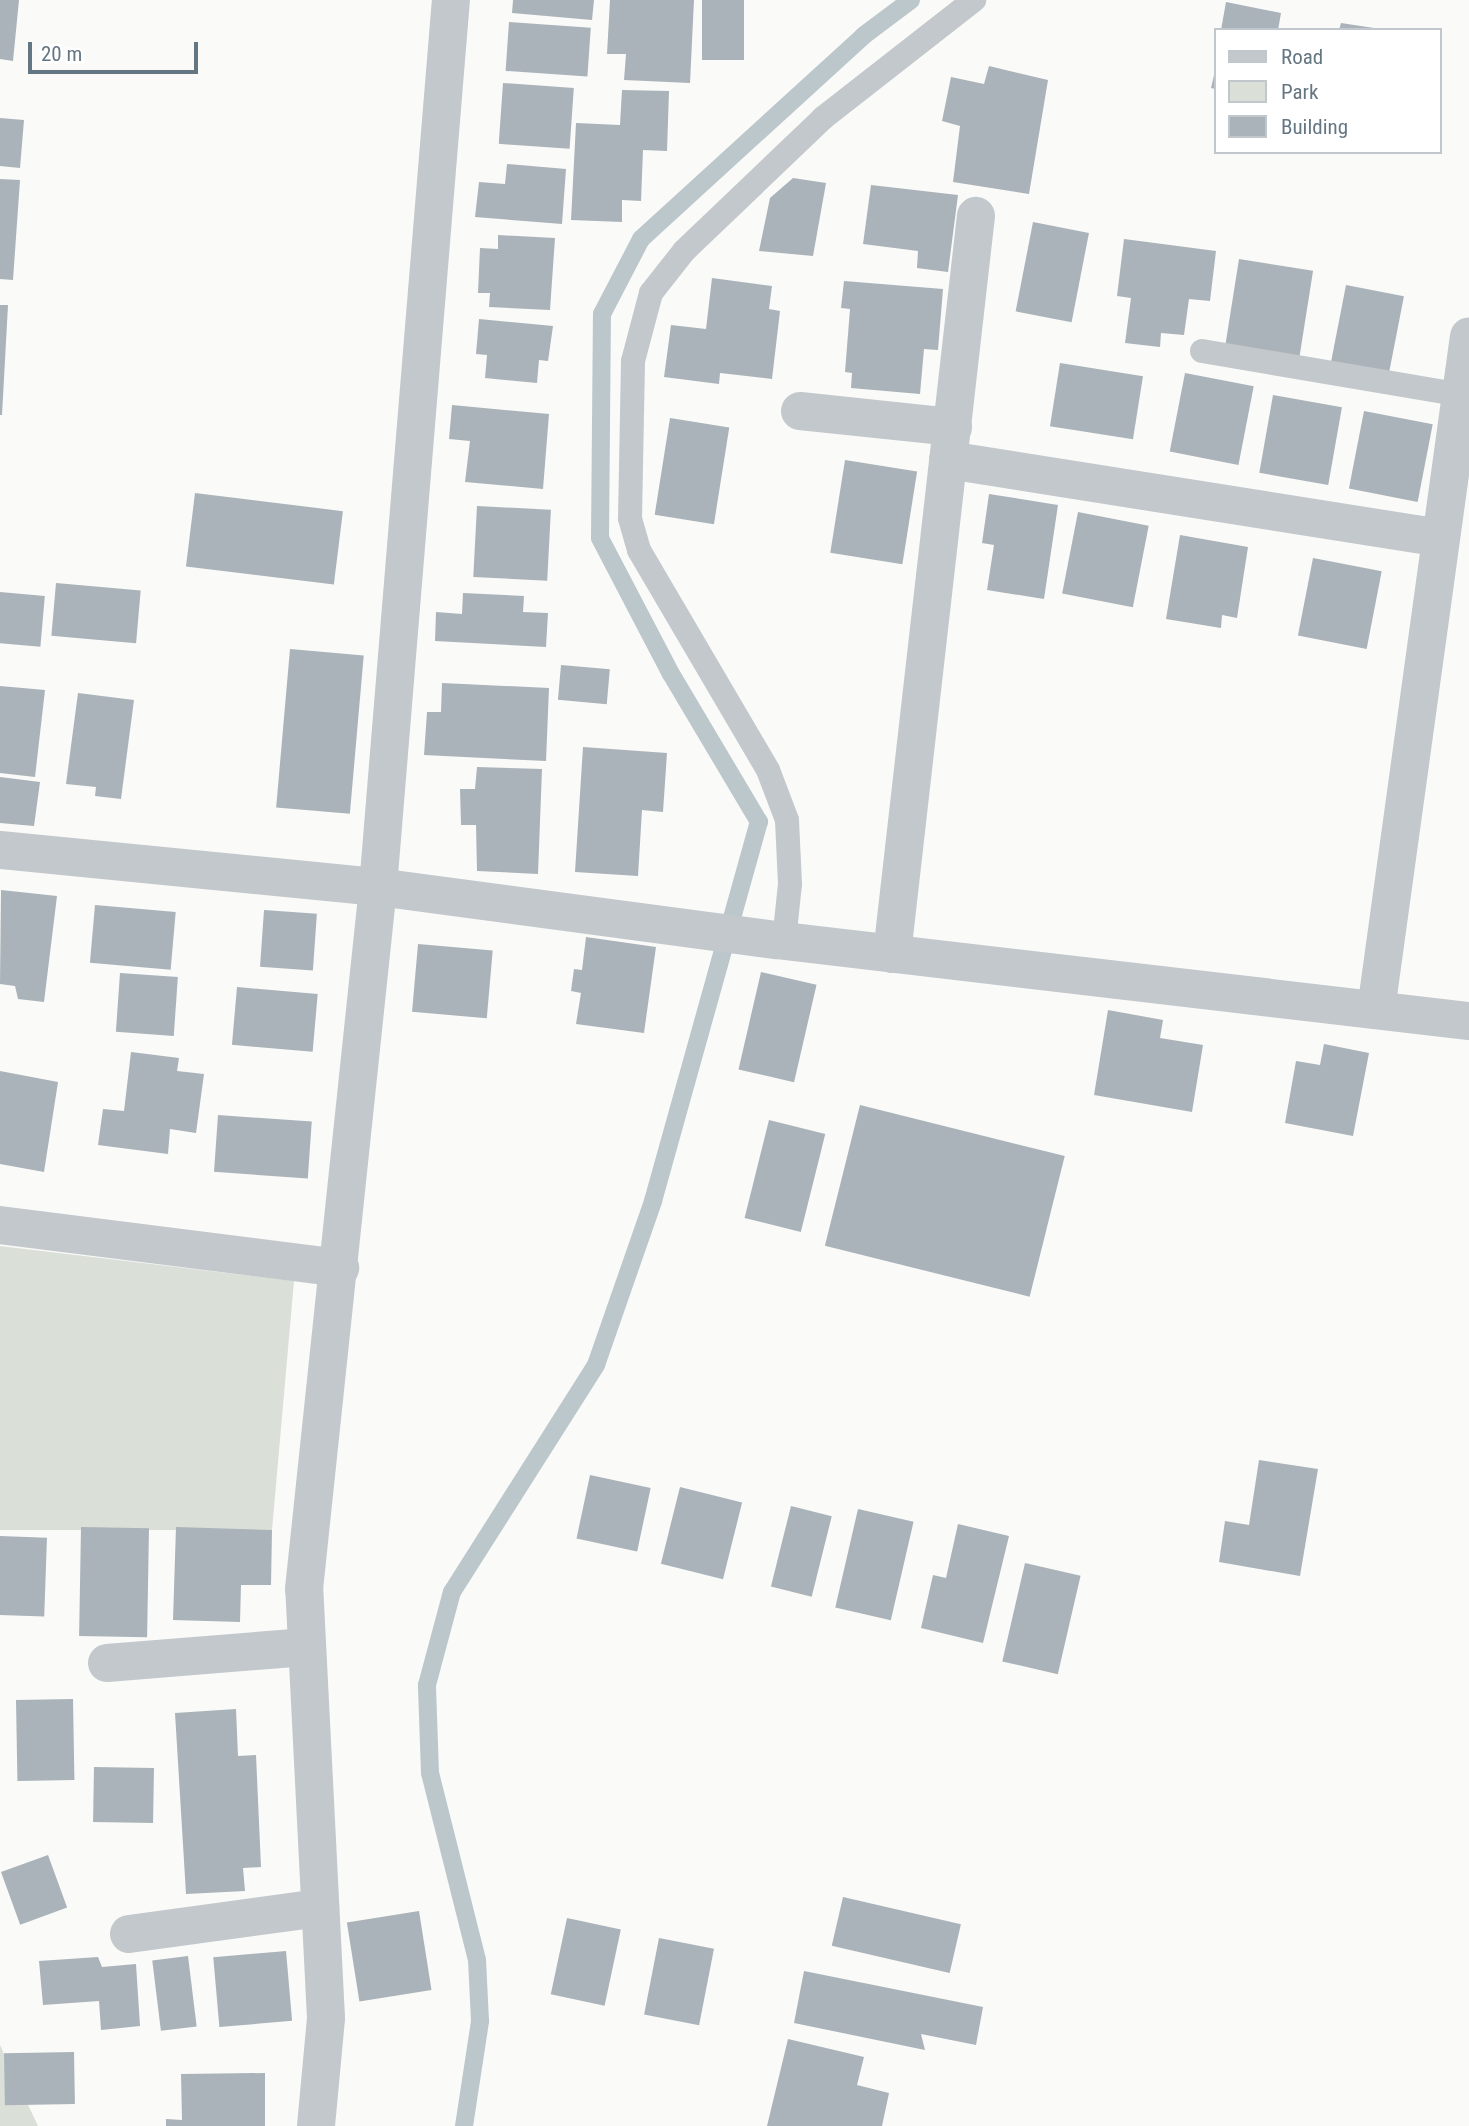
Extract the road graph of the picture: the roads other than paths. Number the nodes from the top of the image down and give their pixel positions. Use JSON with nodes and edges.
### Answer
{"nodes":[{"id":1,"x":451,"y":0,"type":"edge"},
{"id":2,"x":974,"y":0,"type":"edge"},
{"id":3,"x":976,"y":216,"type":"dead end"},
{"id":4,"x":1469,"y":336,"type":"edge"},
{"id":5,"x":1202,"y":351,"type":"dead end"},
{"id":6,"x":1465,"y":396,"type":"edge"},
{"id":7,"x":800,"y":411,"type":"dead end"},
{"id":8,"x":950,"y":443,"type":"junction"},
{"id":9,"x":1441,"y":538,"type":"junction"},
{"id":10,"x":0,"y":850,"type":"edge"},
{"id":11,"x":378,"y":887,"type":"junction"},
{"id":12,"x":774,"y":940,"type":"junction"},
{"id":13,"x":892,"y":954,"type":"junction"},
{"id":14,"x":1376,"y":1010,"type":"junction"},
{"id":15,"x":1469,"y":1021,"type":"edge"},
{"id":16,"x":0,"y":1225,"type":"edge"},
{"id":17,"x":340,"y":1268,"type":"junction"},
{"id":18,"x":306,"y":1647,"type":"junction"},
{"id":19,"x":107,"y":1663,"type":"dead end"},
{"id":20,"x":320,"y":1908,"type":"junction"},
{"id":21,"x":129,"y":1934,"type":"dead end"},
{"id":22,"x":316,"y":2126,"type":"edge"}],
"edges":[{"from":1,"to":11,"type":"street"},
{"from":2,"to":12,"type":"lane"},
{"from":3,"to":8,"type":"street"},
{"from":4,"to":6,"type":"street"},
{"from":5,"to":6,"type":"lane"},
{"from":6,"to":9,"type":"street"},
{"from":7,"to":8,"type":"street"},
{"from":8,"to":9,"type":"street"},
{"from":8,"to":13,"type":"street"},
{"from":9,"to":14,"type":"street"},
{"from":10,"to":11,"type":"street"},
{"from":11,"to":12,"type":"street"},
{"from":11,"to":17,"type":"street"},
{"from":12,"to":13,"type":"street"},
{"from":13,"to":14,"type":"street"},
{"from":14,"to":15,"type":"street"},
{"from":16,"to":17,"type":"street"},
{"from":17,"to":18,"type":"street"},
{"from":18,"to":19,"type":"street"},
{"from":18,"to":20,"type":"street"},
{"from":20,"to":21,"type":"street"},
{"from":20,"to":22,"type":"street"}]}
